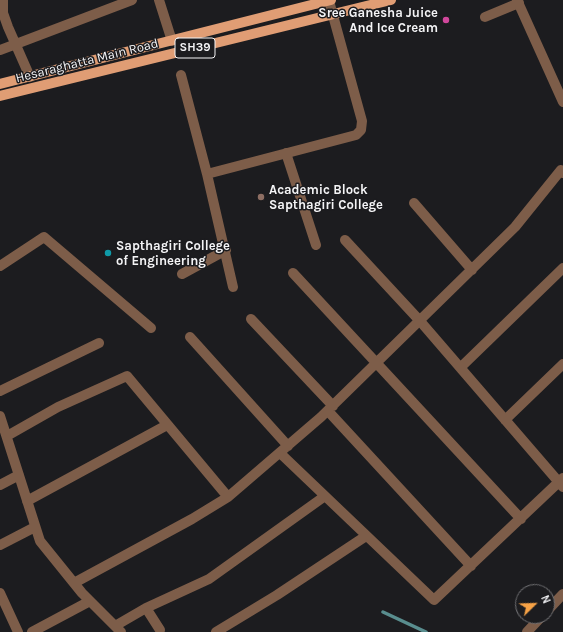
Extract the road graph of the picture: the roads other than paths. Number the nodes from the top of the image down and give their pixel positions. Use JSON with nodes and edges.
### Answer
{"nodes":[{"id":1,"x":3,"y":0,"type":"edge"},
{"id":2,"x":132,"y":0,"type":"edge"},
{"id":3,"x":159,"y":0,"type":"edge"},
{"id":4,"x":330,"y":0,"type":"edge"},
{"id":5,"x":391,"y":0,"type":"edge"},
{"id":6,"x":518,"y":2,"type":"edge"},
{"id":7,"x":333,"y":14,"type":"junction"},
{"id":8,"x":485,"y":17,"type":"dead end"},
{"id":9,"x":172,"y":41,"type":"junction"},
{"id":10,"x":16,"y":43,"type":"junction"},
{"id":11,"x":0,"y":50,"type":"edge"},
{"id":12,"x":181,"y":75,"type":"dead end"},
{"id":13,"x":30,"y":77,"type":"junction"},
{"id":14,"x":0,"y":84,"type":"edge"},
{"id":15,"x":0,"y":96,"type":"edge"},
{"id":16,"x":563,"y":102,"type":"edge"},
{"id":17,"x":286,"y":153,"type":"junction"},
{"id":18,"x":563,"y":173,"type":"edge"},
{"id":19,"x":207,"y":174,"type":"junction"},
{"id":20,"x":414,"y":203,"type":"dead end"},
{"id":21,"x":345,"y":240,"type":"dead end"},
{"id":22,"x":316,"y":245,"type":"dead end"},
{"id":23,"x":226,"y":250,"type":"junction"},
{"id":24,"x":0,"y":266,"type":"edge"},
{"id":25,"x":563,"y":268,"type":"edge"},
{"id":26,"x":472,"y":270,"type":"junction"},
{"id":27,"x":293,"y":273,"type":"dead end"},
{"id":28,"x":182,"y":274,"type":"dead end"},
{"id":29,"x":234,"y":287,"type":"dead end"},
{"id":30,"x":251,"y":319,"type":"dead end"},
{"id":31,"x":420,"y":320,"type":"junction"},
{"id":32,"x":151,"y":328,"type":"dead end"},
{"id":33,"x":190,"y":337,"type":"dead end"},
{"id":34,"x":99,"y":343,"type":"dead end"},
{"id":35,"x":376,"y":363,"type":"junction"},
{"id":36,"x":563,"y":364,"type":"edge"},
{"id":37,"x":461,"y":367,"type":"junction"},
{"id":38,"x":0,"y":391,"type":"edge"},
{"id":39,"x":330,"y":408,"type":"junction"},
{"id":40,"x":0,"y":416,"type":"edge"},
{"id":41,"x":505,"y":420,"type":"junction"},
{"id":42,"x":167,"y":426,"type":"junction"},
{"id":43,"x":7,"y":436,"type":"junction"},
{"id":44,"x":284,"y":449,"type":"junction"},
{"id":45,"x":19,"y":475,"type":"junction"},
{"id":46,"x":562,"y":483,"type":"edge"},
{"id":47,"x":0,"y":485,"type":"edge"},
{"id":48,"x":325,"y":496,"type":"junction"},
{"id":49,"x":228,"y":497,"type":"junction"},
{"id":50,"x":27,"y":501,"type":"junction"},
{"id":51,"x":520,"y":518,"type":"junction"},
{"id":52,"x":36,"y":527,"type":"junction"},
{"id":53,"x":366,"y":536,"type":"junction"},
{"id":54,"x":0,"y":545,"type":"edge"},
{"id":55,"x":470,"y":566,"type":"junction"},
{"id":56,"x":74,"y":583,"type":"junction"},
{"id":57,"x":0,"y":593,"type":"edge"},
{"id":58,"x":563,"y":594,"type":"edge"},
{"id":59,"x":90,"y":601,"type":"junction"},
{"id":60,"x":555,"y":602,"type":"edge"},
{"id":61,"x":146,"y":608,"type":"junction"},
{"id":62,"x":534,"y":624,"type":"edge"},
{"id":63,"x":118,"y":629,"type":"edge"},
{"id":64,"x":160,"y":630,"type":"dead end"},
{"id":65,"x":18,"y":632,"type":"edge"},
{"id":66,"x":32,"y":632,"type":"edge"},
{"id":67,"x":216,"y":632,"type":"edge"},
{"id":68,"x":527,"y":632,"type":"edge"}],
"edges":[{"from":1,"to":10,"type":"street"},
{"from":2,"to":10,"type":"street"},
{"from":3,"to":9,"type":"street"},
{"from":4,"to":7,"type":"street"},
{"from":4,"to":9,"type":"main road","name":"Hesaraghatta Main Road"},
{"from":5,"to":7,"type":"main road","name":"Hesaraghatta Main Road","number":"SH39"},
{"from":6,"to":8,"type":"street"},
{"from":6,"to":16,"type":"street"},
{"from":7,"to":15,"type":"main road","name":"Hesaraghatta Main Road","number":"SH39"},
{"from":7,"to":17,"type":"street"},
{"from":9,"to":13,"type":"main road","name":"Hesaraghatta Main Road"},
{"from":10,"to":11,"type":"street"},
{"from":10,"to":13,"type":"street"},
{"from":12,"to":19,"type":"street"},
{"from":13,"to":14,"type":"main road","name":"Hesaraghatta Main Road"},
{"from":17,"to":19,"type":"street"},
{"from":17,"to":22,"type":"street"},
{"from":18,"to":26,"type":"street"},
{"from":19,"to":23,"type":"street"},
{"from":20,"to":26,"type":"street"},
{"from":21,"to":31,"type":"street"},
{"from":23,"to":28,"type":"street"},
{"from":23,"to":29,"type":"street"},
{"from":24,"to":32,"type":"street"},
{"from":25,"to":37,"type":"street"},
{"from":26,"to":31,"type":"street"},
{"from":27,"to":35,"type":"street"},
{"from":30,"to":39,"type":"street"},
{"from":31,"to":35,"type":"street"},
{"from":31,"to":37,"type":"street"},
{"from":33,"to":44,"type":"street"},
{"from":34,"to":38,"type":"street"},
{"from":35,"to":39,"type":"street"},
{"from":35,"to":51,"type":"street"},
{"from":36,"to":41,"type":"street"},
{"from":37,"to":41,"type":"street"},
{"from":39,"to":44,"type":"street"},
{"from":39,"to":55,"type":"street"},
{"from":40,"to":43,"type":"street"},
{"from":41,"to":46,"type":"street"},
{"from":42,"to":43,"type":"street"},
{"from":42,"to":49,"type":"street"},
{"from":42,"to":50,"type":"street"},
{"from":43,"to":45,"type":"street"},
{"from":44,"to":48,"type":"street"},
{"from":44,"to":49,"type":"street"},
{"from":45,"to":47,"type":"street"},
{"from":45,"to":50,"type":"street"},
{"from":46,"to":51,"type":"street"},
{"from":48,"to":53,"type":"street"},
{"from":48,"to":61,"type":"street"},
{"from":49,"to":56,"type":"street"},
{"from":50,"to":52,"type":"street"},
{"from":51,"to":55,"type":"street"},
{"from":52,"to":54,"type":"street"},
{"from":52,"to":56,"type":"street"},
{"from":53,"to":55,"type":"street"},
{"from":53,"to":67,"type":"street"},
{"from":56,"to":59,"type":"street"},
{"from":57,"to":65,"type":"street"},
{"from":58,"to":60,"type":"street"},
{"from":59,"to":63,"type":"street"},
{"from":59,"to":66,"type":"street"},
{"from":61,"to":63,"type":"street"},
{"from":61,"to":64,"type":"street"},
{"from":62,"to":68,"type":"street"}]}
